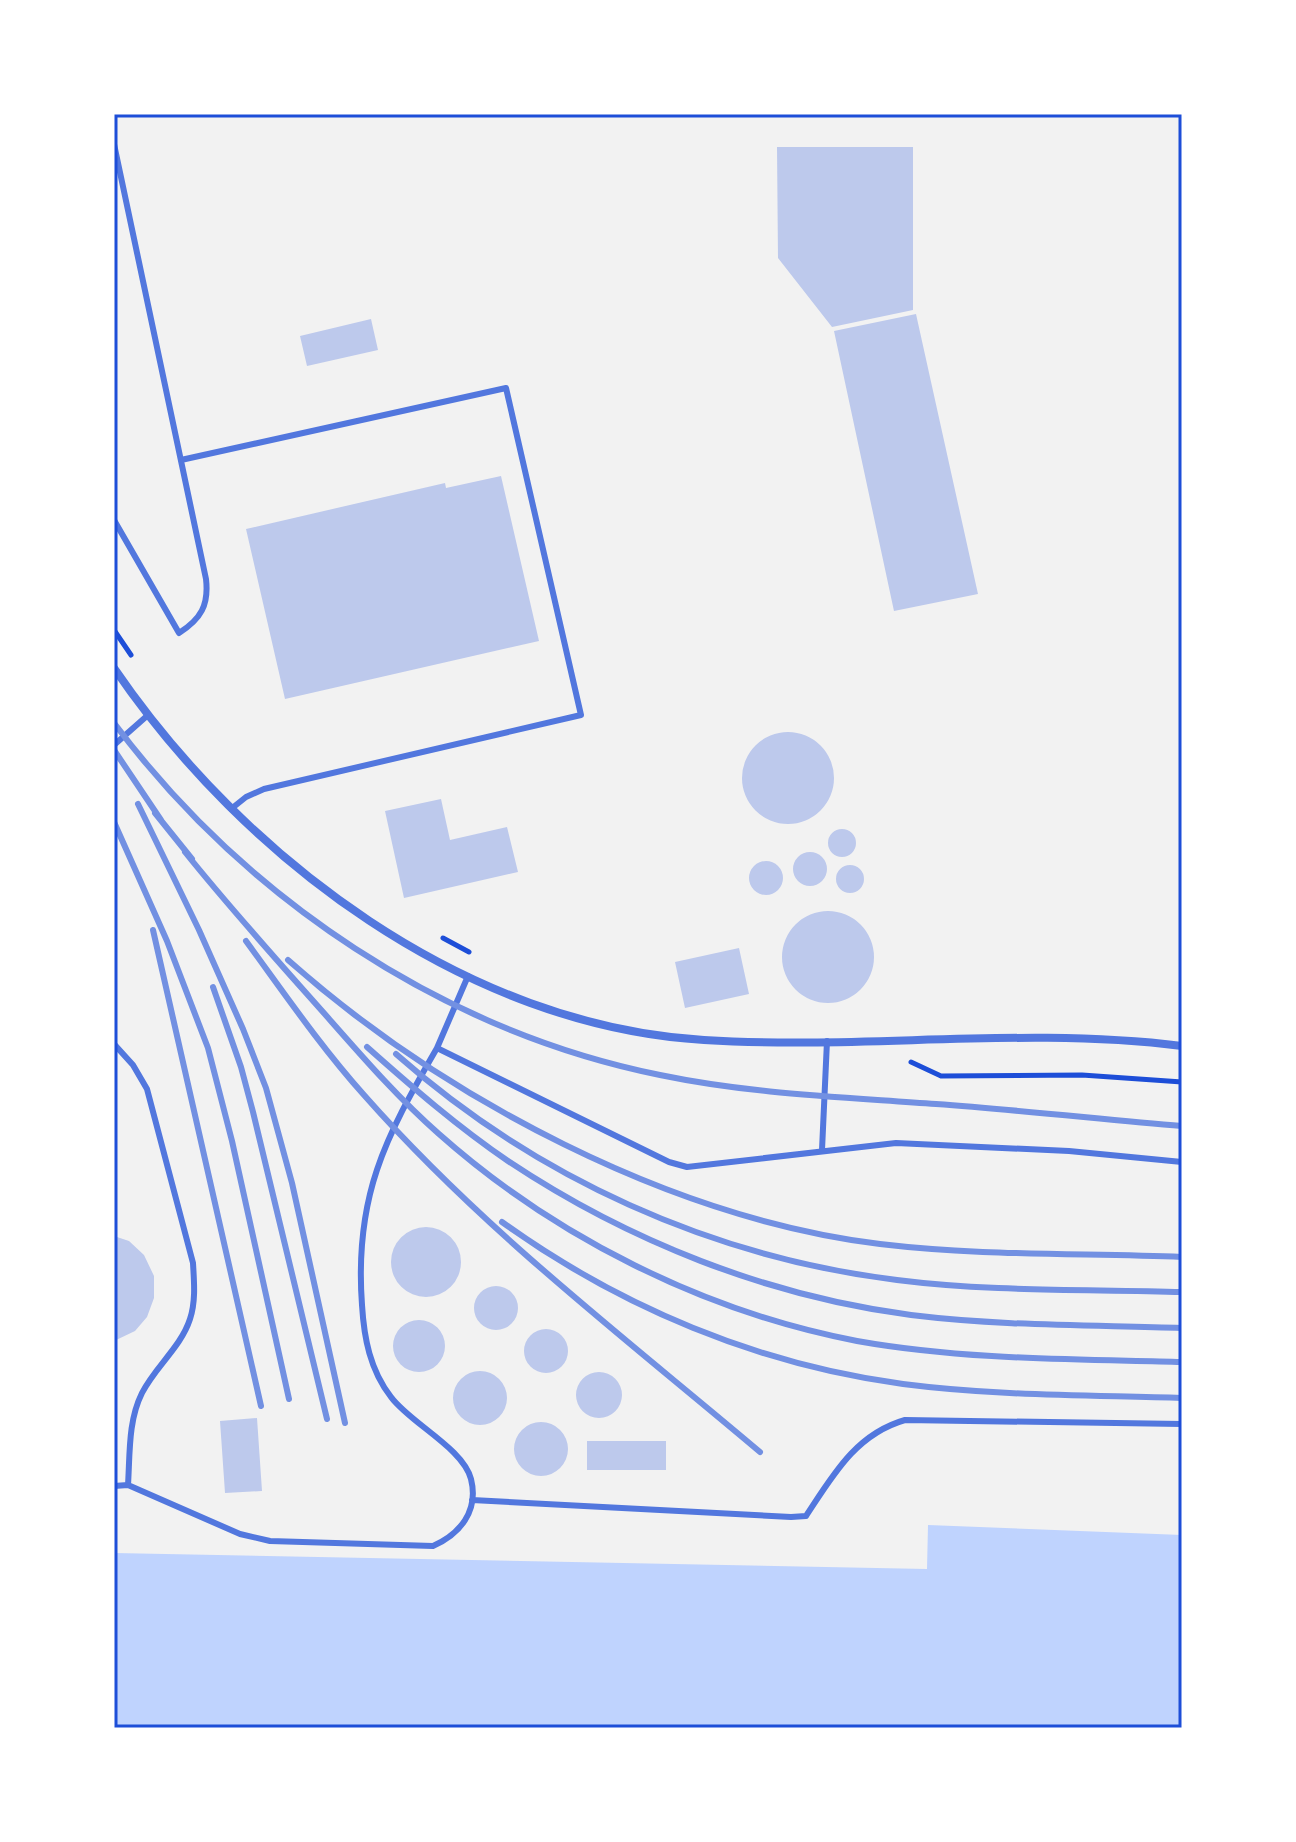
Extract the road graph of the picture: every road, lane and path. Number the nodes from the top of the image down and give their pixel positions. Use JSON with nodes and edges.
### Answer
{"nodes":[{"id":1,"x":114,"y":144,"type":"edge"},
{"id":2,"x":181,"y":460,"type":"junction"},
{"id":3,"x":114,"y":520,"type":"edge"},
{"id":4,"x":114,"y":630,"type":"edge"},
{"id":5,"x":138,"y":666,"type":"dead end"},
{"id":6,"x":114,"y":668,"type":"edge"},
{"id":7,"x":148,"y":715,"type":"junction"},
{"id":8,"x":114,"y":745,"type":"edge"},
{"id":9,"x":231,"y":809,"type":"junction"},
{"id":10,"x":434,"y":933,"type":"dead end"},
{"id":11,"x":479,"y":957,"type":"dead end"},
{"id":12,"x":468,"y":976,"type":"junction"},
{"id":13,"x":827,"y":1041,"type":"junction"},
{"id":14,"x":114,"y":1044,"type":"edge"},
{"id":15,"x":1182,"y":1046,"type":"edge"},
{"id":16,"x":437,"y":1048,"type":"junction"},
{"id":17,"x":898,"y":1062,"type":"dead end"},
{"id":18,"x":1182,"y":1082,"type":"edge"},
{"id":19,"x":822,"y":1150,"type":"junction"},
{"id":20,"x":1182,"y":1162,"type":"edge"},
{"id":21,"x":1182,"y":1424,"type":"edge"},
{"id":22,"x":128,"y":1485,"type":"junction"},
{"id":23,"x":114,"y":1486,"type":"edge"},
{"id":24,"x":472,"y":1500,"type":"junction"}],
"edges":[{"from":1,"to":2,"type":"lane"},
{"from":2,"to":3,"type":"lane"},
{"from":2,"to":9,"type":"lane"},
{"from":4,"to":5,"type":"path"},
{"from":6,"to":7,"type":"street"},
{"from":7,"to":8,"type":"lane"},
{"from":7,"to":9,"type":"street"},
{"from":9,"to":12,"type":"street"},
{"from":10,"to":11,"type":"path"},
{"from":12,"to":13,"type":"street"},
{"from":12,"to":16,"type":"lane"},
{"from":13,"to":15,"type":"street"},
{"from":13,"to":19,"type":"lane"},
{"from":14,"to":22,"type":"lane"},
{"from":16,"to":19,"type":"lane"},
{"from":16,"to":24,"type":"lane"},
{"from":17,"to":18,"type":"path"},
{"from":19,"to":20,"type":"lane"},
{"from":21,"to":24,"type":"lane"},
{"from":22,"to":23,"type":"lane"},
{"from":22,"to":24,"type":"lane"}]}
